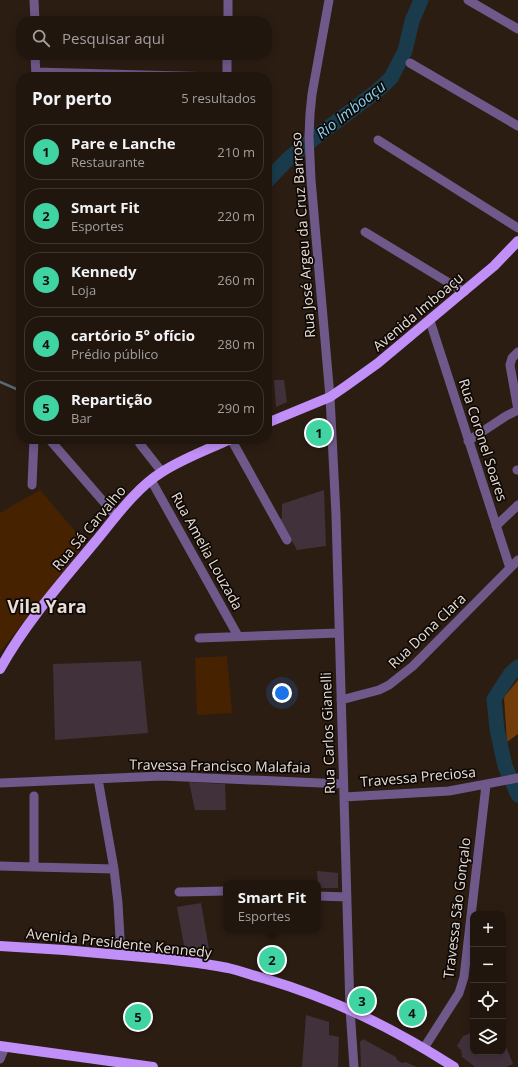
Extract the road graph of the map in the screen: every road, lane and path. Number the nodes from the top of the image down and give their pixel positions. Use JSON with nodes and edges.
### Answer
{"nodes":[{"id":1,"x":34,"y":0,"type":"edge"},
{"id":2,"x":228,"y":0,"type":"edge"},
{"id":3,"x":329,"y":0,"type":"edge"},
{"id":4,"x":468,"y":0,"type":"edge"},
{"id":5,"x":35,"y":16,"type":"edge"},
{"id":6,"x":228,"y":16,"type":"edge"},
{"id":7,"x":518,"y":29,"type":"edge"},
{"id":8,"x":35,"y":60,"type":"edge"},
{"id":9,"x":227,"y":60,"type":"edge"},
{"id":10,"x":410,"y":63,"type":"dead end"},
{"id":11,"x":36,"y":72,"type":"edge"},
{"id":12,"x":227,"y":72,"type":"edge"},
{"id":13,"x":518,"y":126,"type":"edge"},
{"id":14,"x":378,"y":140,"type":"dead end"},
{"id":15,"x":518,"y":228,"type":"edge"},
{"id":16,"x":365,"y":232,"type":"dead end"},
{"id":17,"x":518,"y":241,"type":"edge"},
{"id":18,"x":464,"y":292,"type":"junction"},
{"id":19,"x":430,"y":321,"type":"junction"},
{"id":20,"x":518,"y":352,"type":"edge"},
{"id":21,"x":330,"y":397,"type":"junction"},
{"id":22,"x":518,"y":410,"type":"edge"},
{"id":23,"x":272,"y":421,"type":"edge"},
{"id":24,"x":468,"y":441,"type":"junction"},
{"id":25,"x":34,"y":444,"type":"edge"},
{"id":26,"x":53,"y":444,"type":"edge"},
{"id":27,"x":140,"y":444,"type":"edge"},
{"id":28,"x":221,"y":444,"type":"edge"},
{"id":29,"x":234,"y":444,"type":"edge"},
{"id":30,"x":162,"y":472,"type":"junction"},
{"id":31,"x":151,"y":480,"type":"junction"},
{"id":32,"x":32,"y":485,"type":"dead end"},
{"id":33,"x":518,"y":505,"type":"edge"},
{"id":34,"x":116,"y":516,"type":"junction"},
{"id":35,"x":496,"y":526,"type":"junction"},
{"id":36,"x":287,"y":540,"type":"dead end"},
{"id":37,"x":518,"y":560,"type":"edge"},
{"id":38,"x":510,"y":568,"type":"junction"},
{"id":39,"x":339,"y":633,"type":"junction"},
{"id":40,"x":238,"y":636,"type":"junction"},
{"id":41,"x":199,"y":638,"type":"dead end"},
{"id":42,"x":0,"y":669,"type":"edge"},
{"id":43,"x":341,"y":700,"type":"junction"},
{"id":44,"x":518,"y":778,"type":"edge"},
{"id":45,"x":98,"y":779,"type":"junction"},
{"id":46,"x":0,"y":783,"type":"edge"},
{"id":47,"x":343,"y":784,"type":"junction"},
{"id":48,"x":486,"y":785,"type":"junction"},
{"id":49,"x":34,"y":796,"type":"dead end"},
{"id":50,"x":344,"y":797,"type":"junction"},
{"id":51,"x":0,"y":866,"type":"edge"},
{"id":52,"x":34,"y":867,"type":"junction"},
{"id":53,"x":114,"y":869,"type":"junction"},
{"id":54,"x":223,"y":891,"type":"edge"},
{"id":55,"x":179,"y":892,"type":"dead end"},
{"id":56,"x":321,"y":896,"type":"edge"},
{"id":57,"x":347,"y":897,"type":"junction"},
{"id":58,"x":0,"y":946,"type":"edge"},
{"id":59,"x":121,"y":955,"type":"junction"},
{"id":60,"x":350,"y":1009,"type":"junction"},
{"id":61,"x":2,"y":1046,"type":"edge"},
{"id":62,"x":424,"y":1048,"type":"junction"},
{"id":63,"x":0,"y":1059,"type":"edge"},
{"id":64,"x":131,"y":1065,"type":"edge"},
{"id":65,"x":153,"y":1067,"type":"edge"},
{"id":66,"x":354,"y":1067,"type":"edge"},
{"id":67,"x":454,"y":1067,"type":"edge"}],
"edges":[{"from":1,"to":5,"type":"street"},
{"from":2,"to":6,"type":"street"},
{"from":3,"to":21,"type":"street","name":"Rua José Argeu da Cruz Barroso"},
{"from":4,"to":7,"type":"street"},
{"from":8,"to":11,"type":"street"},
{"from":9,"to":12,"type":"street"},
{"from":10,"to":13,"type":"street"},
{"from":14,"to":15,"type":"street"},
{"from":16,"to":18,"type":"street"},
{"from":17,"to":18,"type":"main road","name":"Avenida Imboaçu"},
{"from":18,"to":19,"type":"main road","name":"Avenida Imboaçu"},
{"from":19,"to":21,"type":"main road","name":"Avenida Imboaçu"},
{"from":19,"to":24,"type":"street","name":"Rua Coronel Soares"},
{"from":20,"to":22,"type":"street"},
{"from":21,"to":23,"type":"main road"},
{"from":21,"to":39,"type":"street","name":"Rua Carlos Gianelli"},
{"from":22,"to":24,"type":"street"},
{"from":24,"to":35,"type":"street","name":"Rua Coronel Soares"},
{"from":25,"to":32,"type":"street"},
{"from":26,"to":34,"type":"street"},
{"from":27,"to":30,"type":"street"},
{"from":28,"to":30,"type":"main road","name":"Rua Sá Carvalho"},
{"from":29,"to":36,"type":"street"},
{"from":30,"to":31,"type":"main road","name":"Rua Sá Carvalho"},
{"from":31,"to":34,"type":"main road","name":"Rua Sá Carvalho"},
{"from":31,"to":40,"type":"street","name":"Rua Amelia Louzada"},
{"from":33,"to":35,"type":"street"},
{"from":34,"to":42,"type":"main road","name":"Rua Sá Carvalho"},
{"from":35,"to":38,"type":"street","name":"Rua Coronel Soares"},
{"from":37,"to":38,"type":"street","name":"Rua Dona Clara"},
{"from":38,"to":43,"type":"street","name":"Rua Dona Clara"},
{"from":39,"to":40,"type":"street"},
{"from":39,"to":43,"type":"street","name":"Rua Carlos Gianelli"},
{"from":40,"to":41,"type":"street"},
{"from":43,"to":47,"type":"street","name":"Rua Carlos Gianelli"},
{"from":44,"to":48,"type":"street","name":"Travessa Preciosa"},
{"from":45,"to":46,"type":"street","name":"Travessa Francisco Malafaia"},
{"from":45,"to":47,"type":"street","name":"Travessa Francisco Malafaia"},
{"from":45,"to":53,"type":"street"},
{"from":47,"to":50,"type":"street","name":"Rua Carlos Gianelli"},
{"from":48,"to":50,"type":"street","name":"Travessa Preciosa"},
{"from":48,"to":62,"type":"street","name":"Travessa São Gonçalo"},
{"from":49,"to":52,"type":"street"},
{"from":50,"to":57,"type":"street","name":"Rua Carlos Gianelli"},
{"from":51,"to":52,"type":"street"},
{"from":52,"to":53,"type":"street"},
{"from":53,"to":59,"type":"street"},
{"from":54,"to":55,"type":"street"},
{"from":56,"to":57,"type":"street"},
{"from":57,"to":60,"type":"street","name":"Rua Carlos Gianelli"},
{"from":58,"to":59,"type":"main road","name":"Avenida Presidente Kennedy"},
{"from":59,"to":60,"type":"main road","name":"Avenida Presidente Kennedy"},
{"from":60,"to":62,"type":"main road","name":"Avenida Presidente Kennedy"},
{"from":60,"to":66,"type":"street","name":"Rua Carlos Gianelli"},
{"from":61,"to":63,"type":"street"},
{"from":61,"to":64,"type":"main road"},
{"from":62,"to":67,"type":"main road","name":"Avenida Presidente Kennedy"},
{"from":64,"to":65,"type":"main road"}]}
